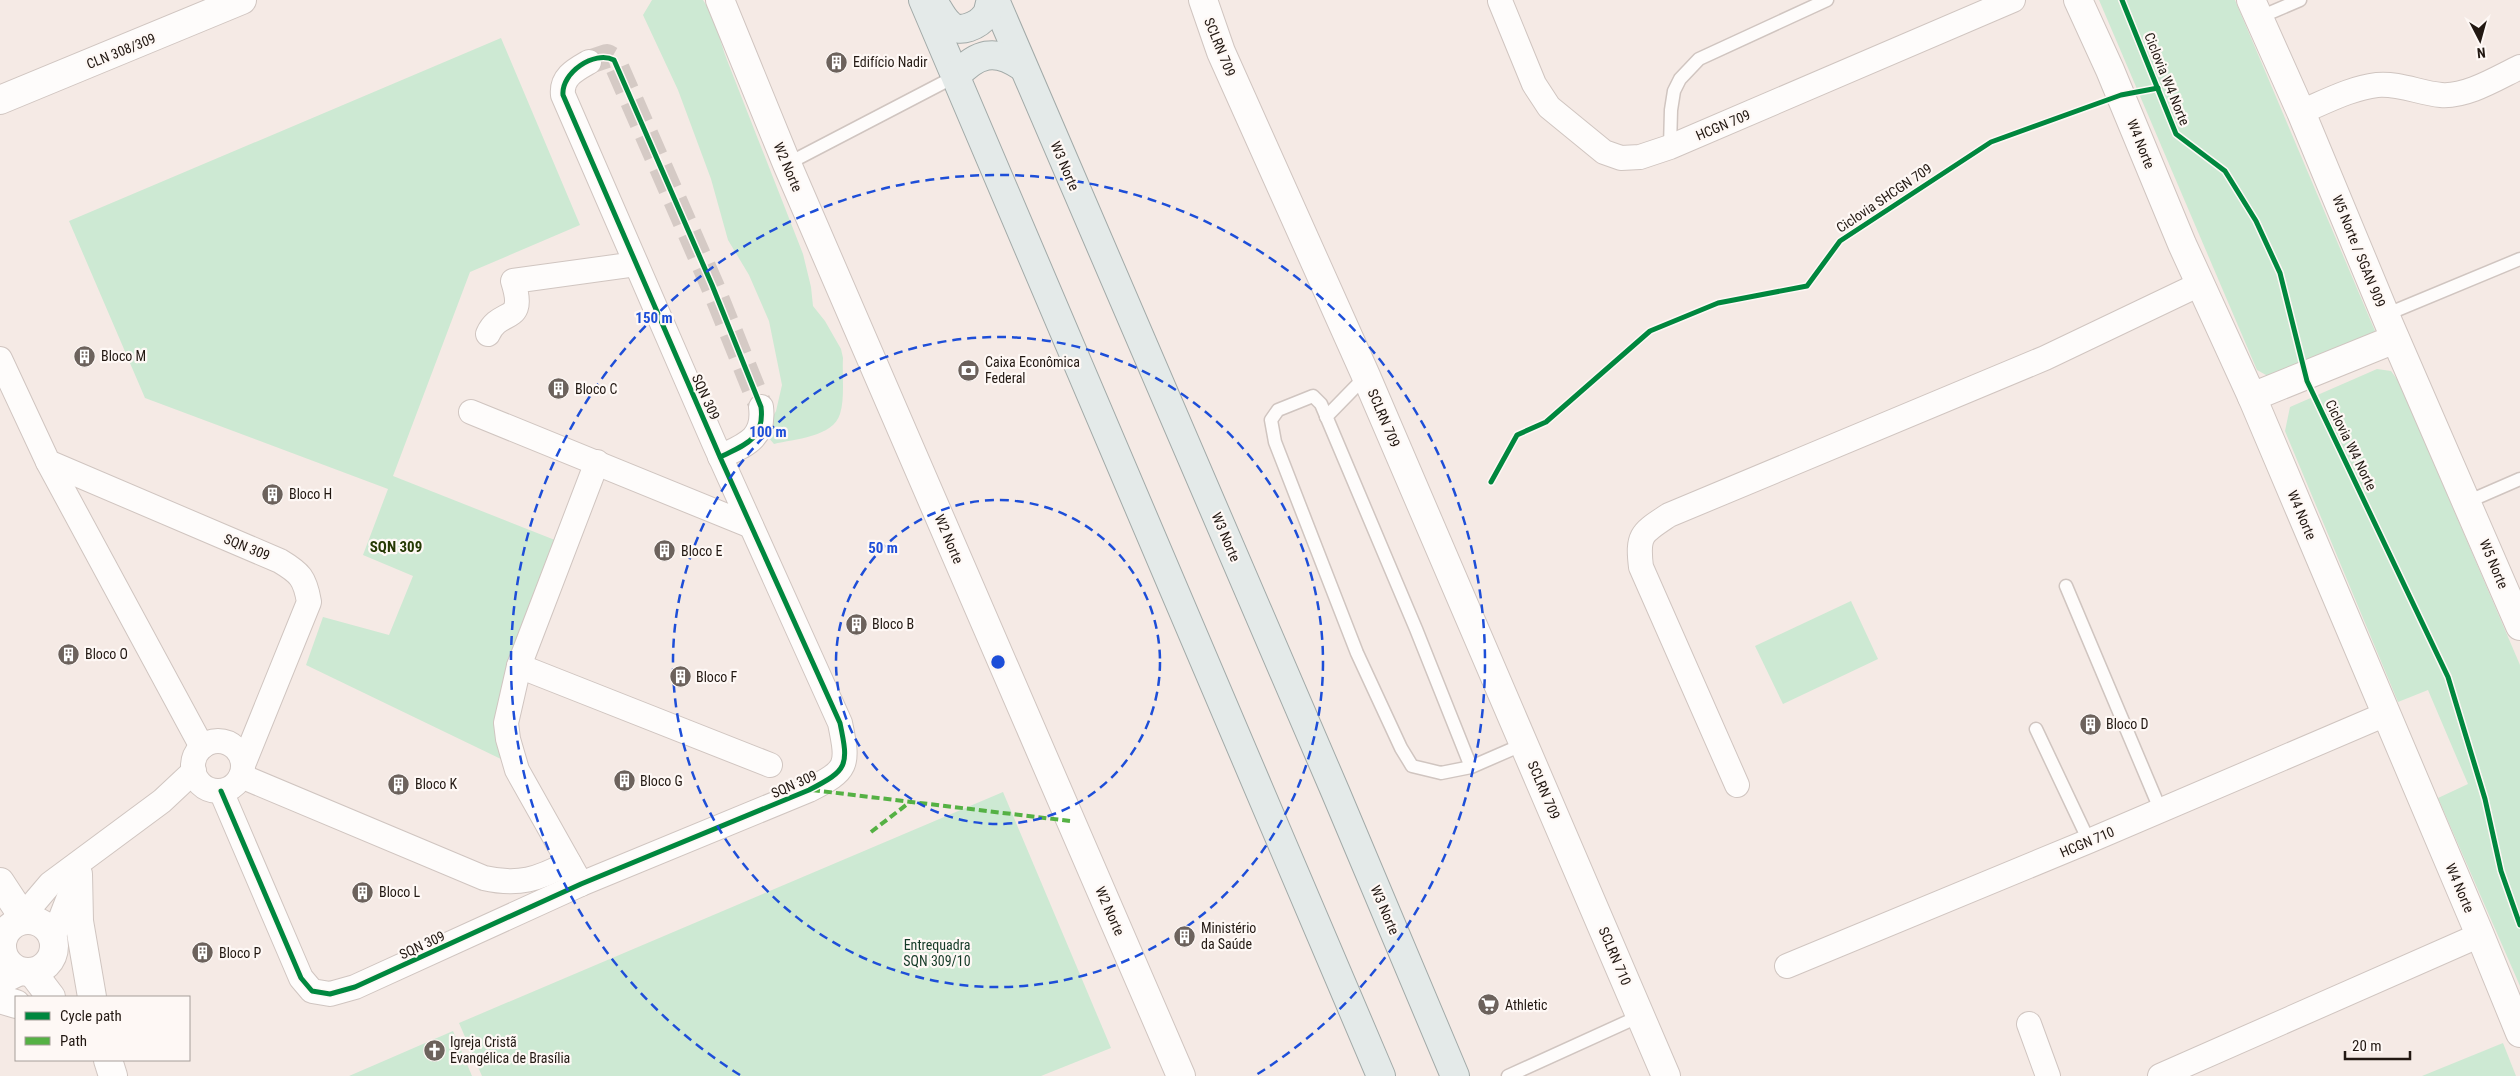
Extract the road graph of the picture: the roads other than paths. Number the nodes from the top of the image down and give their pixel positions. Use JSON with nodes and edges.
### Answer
{"nodes":[{"id":1,"x":242,"y":0,"type":"edge"},
{"id":2,"x":720,"y":0,"type":"edge"},
{"id":3,"x":923,"y":0,"type":"edge"},
{"id":4,"x":932,"y":0,"type":"edge"},
{"id":5,"x":991,"y":0,"type":"edge"},
{"id":6,"x":995,"y":0,"type":"edge"},
{"id":7,"x":1203,"y":0,"type":"edge"},
{"id":8,"x":1827,"y":0,"type":"edge"},
{"id":9,"x":2013,"y":0,"type":"edge"},
{"id":10,"x":2078,"y":0,"type":"edge"},
{"id":11,"x":2300,"y":0,"type":"edge"},
{"id":12,"x":1500,"y":1,"type":"edge"},
{"id":13,"x":2255,"y":9,"type":"edge"},
{"id":14,"x":589,"y":62,"type":"tunnel mouth"},
{"id":15,"x":1021,"y":66,"type":"junction"},
{"id":16,"x":2520,"y":67,"type":"edge"},
{"id":17,"x":956,"y":76,"type":"junction"},
{"id":18,"x":0,"y":100,"type":"edge"},
{"id":19,"x":2301,"y":112,"type":"junction"},
{"id":20,"x":1670,"y":147,"type":"junction"},
{"id":21,"x":787,"y":164,"type":"junction"},
{"id":22,"x":2520,"y":259,"type":"edge"},
{"id":23,"x":636,"y":264,"type":"junction"},
{"id":24,"x":2200,"y":284,"type":"junction"},
{"id":25,"x":2390,"y":327,"type":"junction"},
{"id":26,"x":488,"y":334,"type":"dead end"},
{"id":27,"x":0,"y":359,"type":"edge"},
{"id":28,"x":1366,"y":376,"type":"junction"},
{"id":29,"x":2252,"y":397,"type":"junction"},
{"id":30,"x":761,"y":407,"type":"tunnel mouth"},
{"id":31,"x":471,"y":412,"type":"dead end"},
{"id":32,"x":1326,"y":417,"type":"junction"},
{"id":33,"x":720,"y":457,"type":"junction"},
{"id":34,"x":48,"y":462,"type":"junction"},
{"id":35,"x":597,"y":462,"type":"junction"},
{"id":36,"x":2520,"y":479,"type":"edge"},
{"id":37,"x":2467,"y":502,"type":"junction"},
{"id":38,"x":751,"y":526,"type":"junction"},
{"id":39,"x":2066,"y":586,"type":"dead end"},
{"id":40,"x":2520,"y":626,"type":"edge"},
{"id":41,"x":519,"y":666,"type":"junction"},
{"id":42,"x":2386,"y":714,"type":"junction"},
{"id":43,"x":2036,"y":730,"type":"dead end"},
{"id":44,"x":1524,"y":744,"type":"junction"},
{"id":45,"x":202,"y":747,"type":"junction"},
{"id":46,"x":239,"y":762,"type":"junction"},
{"id":47,"x":770,"y":765,"type":"dead end"},
{"id":48,"x":1471,"y":767,"type":"junction"},
{"id":49,"x":194,"y":771,"type":"junction"},
{"id":50,"x":1737,"y":786,"type":"dead end"},
{"id":51,"x":216,"y":790,"type":"junction"},
{"id":52,"x":162,"y":801,"type":"junction"},
{"id":53,"x":2160,"y":809,"type":"junction"},
{"id":54,"x":1564,"y":836,"type":"joint"},
{"id":55,"x":2090,"y":841,"type":"junction"},
{"id":56,"x":570,"y":863,"type":"junction"},
{"id":57,"x":80,"y":867,"type":"junction"},
{"id":58,"x":0,"y":882,"type":"edge"},
{"id":59,"x":582,"y":884,"type":"junction"},
{"id":60,"x":10,"y":928,"type":"edge"},
{"id":61,"x":2480,"y":935,"type":"junction"},
{"id":62,"x":54,"y":943,"type":"junction"},
{"id":63,"x":1787,"y":966,"type":"dead end"},
{"id":64,"x":19,"y":976,"type":"edge"},
{"id":65,"x":49,"y":996,"type":"edge"},
{"id":66,"x":80,"y":996,"type":"edge"},
{"id":67,"x":92,"y":996,"type":"edge"},
{"id":68,"x":0,"y":1000,"type":"edge"},
{"id":69,"x":15,"y":1004,"type":"edge"},
{"id":70,"x":1640,"y":1016,"type":"junction"},
{"id":71,"x":2029,"y":1024,"type":"dead end"},
{"id":72,"x":2520,"y":1034,"type":"edge"},
{"id":73,"x":1181,"y":1076,"type":"edge"},
{"id":74,"x":1381,"y":1076,"type":"edge"},
{"id":75,"x":1454,"y":1076,"type":"edge"},
{"id":76,"x":1508,"y":1076,"type":"edge"},
{"id":77,"x":1666,"y":1076,"type":"edge"},
{"id":78,"x":2048,"y":1076,"type":"edge"},
{"id":79,"x":2160,"y":1076,"type":"edge"}],
"edges":[{"from":1,"to":18,"type":"street","name":"CLN 308/309"},
{"from":2,"to":21,"type":"street","name":"W2 Norte"},
{"from":3,"to":17,"type":"main road"},
{"from":4,"to":5,"type":"main road"},
{"from":6,"to":15,"type":"main road","name":"W3 Norte"},
{"from":7,"to":28,"type":"street","name":"SCLRN 709"},
{"from":8,"to":20,"type":"lane"},
{"from":9,"to":20,"type":"street","name":"HCGN 709"},
{"from":10,"to":24,"type":"street","name":"W4 Norte"},
{"from":11,"to":13,"type":"lane"},
{"from":12,"to":20,"type":"street","name":"HCGN 709"},
{"from":13,"to":19,"type":"street","name":"W5 Norte / SGAN 909"},
{"from":14,"to":23,"type":"street","name":"SQN 309"},
{"from":15,"to":17,"type":"main road"},
{"from":15,"to":75,"type":"main road","name":"W3 Norte"},
{"from":16,"to":19,"type":"street"},
{"from":17,"to":21,"type":"lane"},
{"from":17,"to":74,"type":"main road"},
{"from":19,"to":25,"type":"street","name":"W5 Norte / SGAN 909"},
{"from":21,"to":73,"type":"street","name":"W2 Norte"},
{"from":22,"to":25,"type":"lane"},
{"from":23,"to":26,"type":"street"},
{"from":23,"to":33,"type":"street","name":"SQN 309"},
{"from":24,"to":29,"type":"street","name":"W4 Norte"},
{"from":24,"to":50,"type":"street"},
{"from":25,"to":29,"type":"street"},
{"from":25,"to":37,"type":"street","name":"W5 Norte / SGAN 909"},
{"from":27,"to":34,"type":"street"},
{"from":28,"to":32,"type":"lane"},
{"from":28,"to":44,"type":"street","name":"SCLRN 709"},
{"from":29,"to":42,"type":"street","name":"W4 Norte"},
{"from":30,"to":33,"type":"street"},
{"from":31,"to":35,"type":"street"},
{"from":32,"to":48,"type":"lane"},
{"from":32,"to":48,"type":"lane"},
{"from":33,"to":38,"type":"street","name":"SQN 309"},
{"from":34,"to":45,"type":"street"},
{"from":34,"to":46,"type":"street","name":"SQN 309"},
{"from":35,"to":38,"type":"street"},
{"from":35,"to":41,"type":"street"},
{"from":36,"to":37,"type":"lane"},
{"from":37,"to":40,"type":"street","name":"W5 Norte"},
{"from":38,"to":59,"type":"street","name":"SQN 309"},
{"from":39,"to":53,"type":"lane"},
{"from":41,"to":47,"type":"street","name":"SQN 309"},
{"from":41,"to":56,"type":"street"},
{"from":42,"to":53,"type":"street","name":"HCGN 710"},
{"from":42,"to":61,"type":"street","name":"W4 Norte"},
{"from":43,"to":55,"type":"lane"},
{"from":44,"to":48,"type":"lane"},
{"from":44,"to":54,"type":"street","name":"SCLRN 709"},
{"from":45,"to":46,"type":"street"},
{"from":45,"to":49,"type":"street"},
{"from":46,"to":51,"type":"street"},
{"from":46,"to":56,"type":"street"},
{"from":49,"to":51,"type":"street"},
{"from":49,"to":52,"type":"street"},
{"from":51,"to":52,"type":"street"},
{"from":51,"to":59,"type":"street","name":"SQN 309"},
{"from":52,"to":57,"type":"street"},
{"from":53,"to":55,"type":"street","name":"HCGN 710"},
{"from":54,"to":70,"type":"street","name":"SCLRN 710"},
{"from":55,"to":63,"type":"street","name":"HCGN 710"},
{"from":56,"to":59,"type":"street"},
{"from":57,"to":60,"type":"street"},
{"from":57,"to":62,"type":"street"},
{"from":57,"to":67,"type":"street"},
{"from":58,"to":60,"type":"street"},
{"from":60,"to":62,"type":"street"},
{"from":60,"to":64,"type":"street"},
{"from":61,"to":72,"type":"street","name":"W4 Norte"},
{"from":61,"to":79,"type":"street"},
{"from":62,"to":64,"type":"street"},
{"from":62,"to":66,"type":"street"},
{"from":64,"to":65,"type":"street"},
{"from":68,"to":69,"type":"street"},
{"from":70,"to":76,"type":"lane"},
{"from":70,"to":77,"type":"street","name":"SCLRN 710"},
{"from":71,"to":78,"type":"street"}]}
